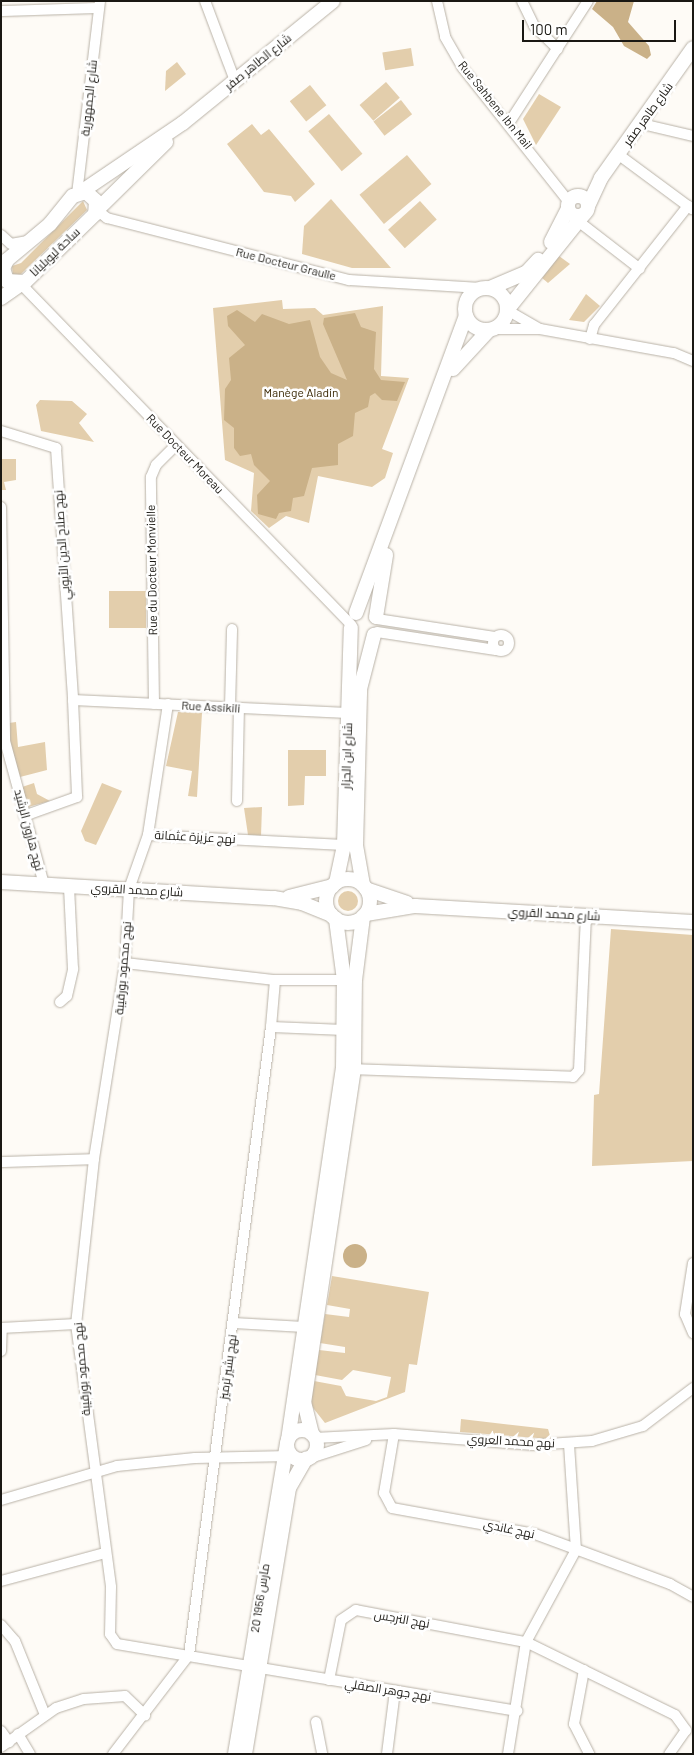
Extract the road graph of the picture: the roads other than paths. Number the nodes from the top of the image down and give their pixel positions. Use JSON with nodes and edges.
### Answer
{"nodes":[{"id":1,"x":205,"y":1,"type":"edge"},
{"id":2,"x":334,"y":1,"type":"edge"},
{"id":3,"x":437,"y":1,"type":"edge"},
{"id":4,"x":522,"y":1,"type":"edge"},
{"id":5,"x":588,"y":1,"type":"edge"},
{"id":6,"x":100,"y":5,"type":"edge"},
{"id":7,"x":1,"y":11,"type":"edge"},
{"id":8,"x":693,"y":48,"type":"edge"},
{"id":9,"x":558,"y":49,"type":"junction"},
{"id":10,"x":235,"y":82,"type":"junction"},
{"id":11,"x":183,"y":123,"type":"junction"},
{"id":12,"x":509,"y":123,"type":"junction"},
{"id":13,"x":642,"y":124,"type":"junction"},
{"id":14,"x":693,"y":136,"type":"edge"},
{"id":15,"x":619,"y":154,"type":"junction"},
{"id":16,"x":601,"y":178,"type":"junction"},
{"id":17,"x":79,"y":193,"type":"junction"},
{"id":18,"x":572,"y":202,"type":"junction"},
{"id":19,"x":690,"y":208,"type":"edge"},
{"id":20,"x":97,"y":210,"type":"junction"},
{"id":21,"x":583,"y":214,"type":"junction"},
{"id":22,"x":1,"y":235,"type":"edge"},
{"id":23,"x":35,"y":238,"type":"junction"},
{"id":24,"x":3,"y":266,"type":"edge"},
{"id":25,"x":640,"y":269,"type":"junction"},
{"id":26,"x":21,"y":284,"type":"junction"},
{"id":27,"x":486,"y":288,"type":"junction"},
{"id":28,"x":1,"y":298,"type":"edge"},
{"id":29,"x":507,"y":310,"type":"junction"},
{"id":30,"x":466,"y":316,"type":"junction"},
{"id":31,"x":492,"y":329,"type":"junction"},
{"id":32,"x":540,"y":329,"type":"junction"},
{"id":33,"x":590,"y":339,"type":"junction"},
{"id":34,"x":693,"y":361,"type":"edge"},
{"id":35,"x":444,"y":379,"type":"junction"},
{"id":36,"x":1,"y":431,"type":"edge"},
{"id":37,"x":176,"y":445,"type":"junction"},
{"id":38,"x":1,"y":507,"type":"edge"},
{"id":39,"x":390,"y":529,"type":"junction"},
{"id":40,"x":352,"y":622,"type":"junction"},
{"id":41,"x":376,"y":626,"type":"junction"},
{"id":42,"x":232,"y":629,"type":"dead end"},
{"id":43,"x":495,"y":637,"type":"junction"},
{"id":44,"x":496,"y":650,"type":"junction"},
{"id":45,"x":73,"y":700,"type":"junction"},
{"id":46,"x":154,"y":704,"type":"junction"},
{"id":47,"x":168,"y":704,"type":"junction"},
{"id":48,"x":235,"y":708,"type":"junction"},
{"id":49,"x":348,"y":713,"type":"junction"},
{"id":50,"x":237,"y":801,"type":"dead end"},
{"id":51,"x":24,"y":816,"type":"junction"},
{"id":52,"x":148,"y":835,"type":"junction"},
{"id":53,"x":344,"y":845,"type":"junction"},
{"id":54,"x":1,"y":882,"type":"edge"},
{"id":55,"x":334,"y":884,"type":"junction"},
{"id":56,"x":44,"y":885,"type":"junction"},
{"id":57,"x":69,"y":886,"type":"junction"},
{"id":58,"x":365,"y":887,"type":"junction"},
{"id":59,"x":129,"y":889,"type":"junction"},
{"id":60,"x":274,"y":898,"type":"junction"},
{"id":61,"x":415,"y":906,"type":"junction"},
{"id":62,"x":586,"y":915,"type":"junction"},
{"id":63,"x":364,"y":916,"type":"junction"},
{"id":64,"x":334,"y":917,"type":"junction"},
{"id":65,"x":693,"y":922,"type":"edge"},
{"id":66,"x":125,"y":963,"type":"junction"},
{"id":67,"x":275,"y":980,"type":"junction"},
{"id":68,"x":344,"y":980,"type":"junction"},
{"id":69,"x":60,"y":1002,"type":"dead end"},
{"id":70,"x":271,"y":1027,"type":"junction"},
{"id":71,"x":345,"y":1030,"type":"junction"},
{"id":72,"x":349,"y":1069,"type":"junction"},
{"id":73,"x":94,"y":1158,"type":"junction"},
{"id":74,"x":1,"y":1162,"type":"edge"},
{"id":75,"x":693,"y":1263,"type":"edge"},
{"id":76,"x":234,"y":1323,"type":"junction"},
{"id":77,"x":76,"y":1324,"type":"junction"},
{"id":78,"x":304,"y":1327,"type":"junction"},
{"id":79,"x":2,"y":1328,"type":"edge"},
{"id":80,"x":693,"y":1333,"type":"edge"},
{"id":81,"x":1,"y":1351,"type":"edge"},
{"id":82,"x":693,"y":1388,"type":"edge"},
{"id":83,"x":394,"y":1434,"type":"junction"},
{"id":84,"x":313,"y":1436,"type":"junction"},
{"id":85,"x":376,"y":1436,"type":"junction"},
{"id":86,"x":569,"y":1444,"type":"junction"},
{"id":87,"x":288,"y":1449,"type":"junction"},
{"id":88,"x":215,"y":1458,"type":"junction"},
{"id":89,"x":308,"y":1459,"type":"junction"},
{"id":90,"x":93,"y":1471,"type":"junction"},
{"id":91,"x":1,"y":1500,"type":"edge"},
{"id":92,"x":576,"y":1550,"type":"junction"},
{"id":93,"x":105,"y":1553,"type":"junction"},
{"id":94,"x":1,"y":1581,"type":"edge"},
{"id":95,"x":693,"y":1596,"type":"edge"},
{"id":96,"x":1,"y":1625,"type":"edge"},
{"id":97,"x":5,"y":1636,"type":"edge"},
{"id":98,"x":526,"y":1642,"type":"junction"},
{"id":99,"x":189,"y":1656,"type":"junction"},
{"id":100,"x":254,"y":1667,"type":"junction"},
{"id":101,"x":584,"y":1670,"type":"junction"},
{"id":102,"x":329,"y":1680,"type":"junction"},
{"id":103,"x":395,"y":1691,"type":"junction"},
{"id":104,"x":517,"y":1711,"type":"junction"},
{"id":105,"x":45,"y":1715,"type":"junction"},
{"id":106,"x":145,"y":1715,"type":"junction"},
{"id":107,"x":316,"y":1722,"type":"dead end"},
{"id":108,"x":1,"y":1731,"type":"edge"},
{"id":109,"x":18,"y":1734,"type":"junction"},
{"id":110,"x":5,"y":1744,"type":"edge"},
{"id":111,"x":668,"y":1753,"type":"edge"},
{"id":112,"x":30,"y":1754,"type":"edge"},
{"id":113,"x":113,"y":1754,"type":"edge"},
{"id":114,"x":235,"y":1754,"type":"edge"},
{"id":115,"x":245,"y":1754,"type":"edge"},
{"id":116,"x":322,"y":1754,"type":"edge"},
{"id":117,"x":387,"y":1754,"type":"edge"},
{"id":118,"x":508,"y":1754,"type":"edge"},
{"id":119,"x":589,"y":1754,"type":"edge"}],
"edges":[{"from":1,"to":10,"type":"street"},
{"from":2,"to":10,"type":"main road","name":"شارع الطاهر صفر"},
{"from":3,"to":12,"type":"street","name":"Rue Sahbene Ibn Mail"},
{"from":4,"to":9,"type":"street"},
{"from":5,"to":9,"type":"street"},
{"from":6,"to":7,"type":"street"},
{"from":6,"to":17,"type":"street","name":"شارع الجمهورية"},
{"from":8,"to":13,"type":"main road","name":"شارع طاهر صفر"},
{"from":9,"to":12,"type":"street"},
{"from":10,"to":11,"type":"main road","name":"شارع الطاهر صفر"},
{"from":11,"to":17,"type":"main road","name":"شارع الطاهر صفر"},
{"from":11,"to":20,"type":"main road","name":"شارع الطاهر صفر"},
{"from":12,"to":18,"type":"street","name":"Rue Sahbene Ibn Mail"},
{"from":13,"to":14,"type":"street"},
{"from":13,"to":15,"type":"main road","name":"شارع طاهر صفر"},
{"from":15,"to":16,"type":"main road","name":"شارع طاهر صفر"},
{"from":15,"to":19,"type":"street"},
{"from":16,"to":18,"type":"main road","name":"شارع طاهر صفر"},
{"from":16,"to":21,"type":"main road","name":"شارع طاهر صفر"},
{"from":17,"to":20,"type":"main road"},
{"from":17,"to":23,"type":"main road","name":"ساحة ليوبليانا"},
{"from":18,"to":21,"type":"main road"},
{"from":18,"to":27,"type":"main road","name":"شارع طاهر صفر"},
{"from":19,"to":25,"type":"street"},
{"from":20,"to":26,"type":"main road","name":"ساحة ليوبليانا"},
{"from":20,"to":27,"type":"street","name":"Rue Docteur Graulle"},
{"from":21,"to":25,"type":"street"},
{"from":21,"to":29,"type":"main road","name":"شارع طاهر صفر"},
{"from":22,"to":23,"type":"street"},
{"from":23,"to":24,"type":"main road","name":"ساحة ليوبليانا"},
{"from":24,"to":26,"type":"main road","name":"ساحة ليوبليانا"},
{"from":25,"to":33,"type":"street"},
{"from":26,"to":28,"type":"main road"},
{"from":26,"to":37,"type":"street","name":"Rue Docteur Moreau"},
{"from":27,"to":29,"type":"main road"},
{"from":27,"to":30,"type":"main road"},
{"from":29,"to":31,"type":"main road"},
{"from":29,"to":32,"type":"street"},
{"from":30,"to":31,"type":"main road"},
{"from":30,"to":35,"type":"main road","name":"شارع ابن الجزار"},
{"from":31,"to":32,"type":"street"},
{"from":31,"to":35,"type":"main road","name":"شارع ابن الجزار"},
{"from":32,"to":33,"type":"street"},
{"from":33,"to":34,"type":"street"},
{"from":35,"to":39,"type":"main road","name":"شارع ابن الجزار"},
{"from":36,"to":45,"type":"street","name":"نهج صلاح الدين الأيوبي"},
{"from":37,"to":40,"type":"street","name":"Rue Docteur Moreau"},
{"from":37,"to":46,"type":"street","name":"Rue du Docteur Monvielle"},
{"from":38,"to":51,"type":"street","name":"نهج هارون الرشيد"},
{"from":39,"to":40,"type":"main road","name":"شارع ابن الجزار"},
{"from":39,"to":41,"type":"main road","name":"شارع ابن الجزار"},
{"from":40,"to":41,"type":"main road"},
{"from":40,"to":41,"type":"main road"},
{"from":40,"to":49,"type":"main road","name":"شارع ابن الجزار"},
{"from":41,"to":43,"type":"street"},
{"from":41,"to":44,"type":"street"},
{"from":41,"to":58,"type":"main road","name":"شارع ابن الجزار"},
{"from":42,"to":48,"type":"street"},
{"from":43,"to":44,"type":"street"},
{"from":43,"to":44,"type":"street"},
{"from":45,"to":46,"type":"street","name":"Rue Assikili"},
{"from":45,"to":51,"type":"street"},
{"from":46,"to":47,"type":"street","name":"Rue Assikili"},
{"from":47,"to":48,"type":"street","name":"Rue Assikili"},
{"from":47,"to":52,"type":"street","name":"نهج عزيزة عثمانة"},
{"from":48,"to":49,"type":"street","name":"Rue Assikili"},
{"from":48,"to":50,"type":"street"},
{"from":49,"to":53,"type":"main road","name":"شارع ابن الجزار"},
{"from":51,"to":56,"type":"street","name":"نهج هارون الرشيد"},
{"from":52,"to":53,"type":"street","name":"نهج عزيزة عثمانة"},
{"from":52,"to":59,"type":"street","name":"نهج محمود بورقيبة"},
{"from":53,"to":55,"type":"main road","name":"شارع ابن الجزار"},
{"from":54,"to":56,"type":"main road","name":"شارع محمد القروي"},
{"from":55,"to":58,"type":"main road","name":"شارع محمد القروي"},
{"from":55,"to":60,"type":"main road","name":"شارع محمد القروي"},
{"from":55,"to":64,"type":"main road"},
{"from":56,"to":57,"type":"main road","name":"شارع محمد القروي"},
{"from":57,"to":59,"type":"main road","name":"شارع محمد القروي"},
{"from":57,"to":69,"type":"street"},
{"from":58,"to":61,"type":"main road","name":"شارع محمد القروي"},
{"from":58,"to":63,"type":"main road"},
{"from":59,"to":60,"type":"main road","name":"شارع محمد القروي"},
{"from":59,"to":66,"type":"street","name":"نهج محمود بورقيبة"},
{"from":60,"to":64,"type":"main road","name":"شارع محمد القروي"},
{"from":61,"to":62,"type":"main road","name":"شارع محمد القروي"},
{"from":61,"to":63,"type":"main road","name":"شارع محمد القروي"},
{"from":62,"to":65,"type":"main road","name":"شارع محمد القروي"},
{"from":62,"to":72,"type":"street"},
{"from":63,"to":64,"type":"main road","name":"شارع محمد القروي"},
{"from":63,"to":72,"type":"main road"},
{"from":64,"to":68,"type":"main road"},
{"from":66,"to":67,"type":"street"},
{"from":66,"to":73,"type":"street","name":"نهج محمود بورقيبة"},
{"from":67,"to":68,"type":"street"},
{"from":67,"to":70,"type":"street","name":"نهج بشير ترميز"},
{"from":68,"to":71,"type":"main road"},
{"from":70,"to":71,"type":"street"},
{"from":70,"to":76,"type":"street","name":"نهج بشير ترميز"},
{"from":71,"to":72,"type":"main road"},
{"from":72,"to":78,"type":"main road","name":"20 مارس 1956"},
{"from":72,"to":84,"type":"main road"},
{"from":73,"to":74,"type":"street"},
{"from":73,"to":77,"type":"street","name":"نهج محمود بورقيبة"},
{"from":75,"to":80,"type":"street"},
{"from":76,"to":78,"type":"street"},
{"from":76,"to":88,"type":"street","name":"نهج بشير ترميز"},
{"from":77,"to":79,"type":"street"},
{"from":77,"to":90,"type":"street","name":"نهج محمود بورقيبة"},
{"from":78,"to":87,"type":"main road","name":"20 مارس 1956"},
{"from":79,"to":81,"type":"street"},
{"from":82,"to":86,"type":"street","name":"نهج محمد العروي"},
{"from":83,"to":85,"type":"street","name":"نهج محمد العروي"},
{"from":83,"to":86,"type":"street","name":"نهج محمد العروي"},
{"from":83,"to":92,"type":"street","name":"نهج غاندي"},
{"from":84,"to":85,"type":"street","name":"نهج محمد العروي"},
{"from":84,"to":87,"type":"main road"},
{"from":84,"to":89,"type":"main road","name":"20 مارس 1956"},
{"from":85,"to":89,"type":"street"},
{"from":86,"to":92,"type":"street"},
{"from":87,"to":88,"type":"street"},
{"from":87,"to":89,"type":"main road"},
{"from":87,"to":100,"type":"main road","name":"20 مارس 1956"},
{"from":88,"to":90,"type":"street"},
{"from":88,"to":99,"type":"street","name":"نهج بشير ترميز"},
{"from":89,"to":100,"type":"main road","name":"20 مارس 1956"},
{"from":90,"to":91,"type":"street"},
{"from":90,"to":93,"type":"street","name":"نهج محمود بورقيبة"},
{"from":92,"to":95,"type":"street","name":"نهج غاندي"},
{"from":92,"to":98,"type":"street"},
{"from":93,"to":94,"type":"street"},
{"from":93,"to":99,"type":"street","name":"نهج محمود بورقيبة"},
{"from":96,"to":97,"type":"street"},
{"from":97,"to":105,"type":"street"},
{"from":98,"to":101,"type":"street","name":"نهج النرجس"},
{"from":98,"to":102,"type":"street","name":"نهج النرجس"},
{"from":98,"to":104,"type":"street"},
{"from":99,"to":100,"type":"street","name":"نهج محمود بورقيبة"},
{"from":99,"to":106,"type":"street","name":"نهج بشير ترميز"},
{"from":100,"to":102,"type":"street","name":"نهج جوهر الصقلي"},
{"from":100,"to":114,"type":"main road","name":"20 مارس 1956"},
{"from":100,"to":115,"type":"main road","name":"20 مارس 1956"},
{"from":101,"to":111,"type":"street","name":"نهج النرجس"},
{"from":101,"to":119,"type":"street"},
{"from":102,"to":103,"type":"street","name":"نهج جوهر الصقلي"},
{"from":103,"to":104,"type":"street","name":"نهج جوهر الصقلي"},
{"from":103,"to":117,"type":"street"},
{"from":104,"to":118,"type":"street"},
{"from":105,"to":106,"type":"street"},
{"from":105,"to":109,"type":"street"},
{"from":106,"to":113,"type":"street","name":"نهج بشير ترميز"},
{"from":107,"to":116,"type":"street"},
{"from":108,"to":110,"type":"street"},
{"from":109,"to":110,"type":"street"},
{"from":109,"to":112,"type":"street"}]}
